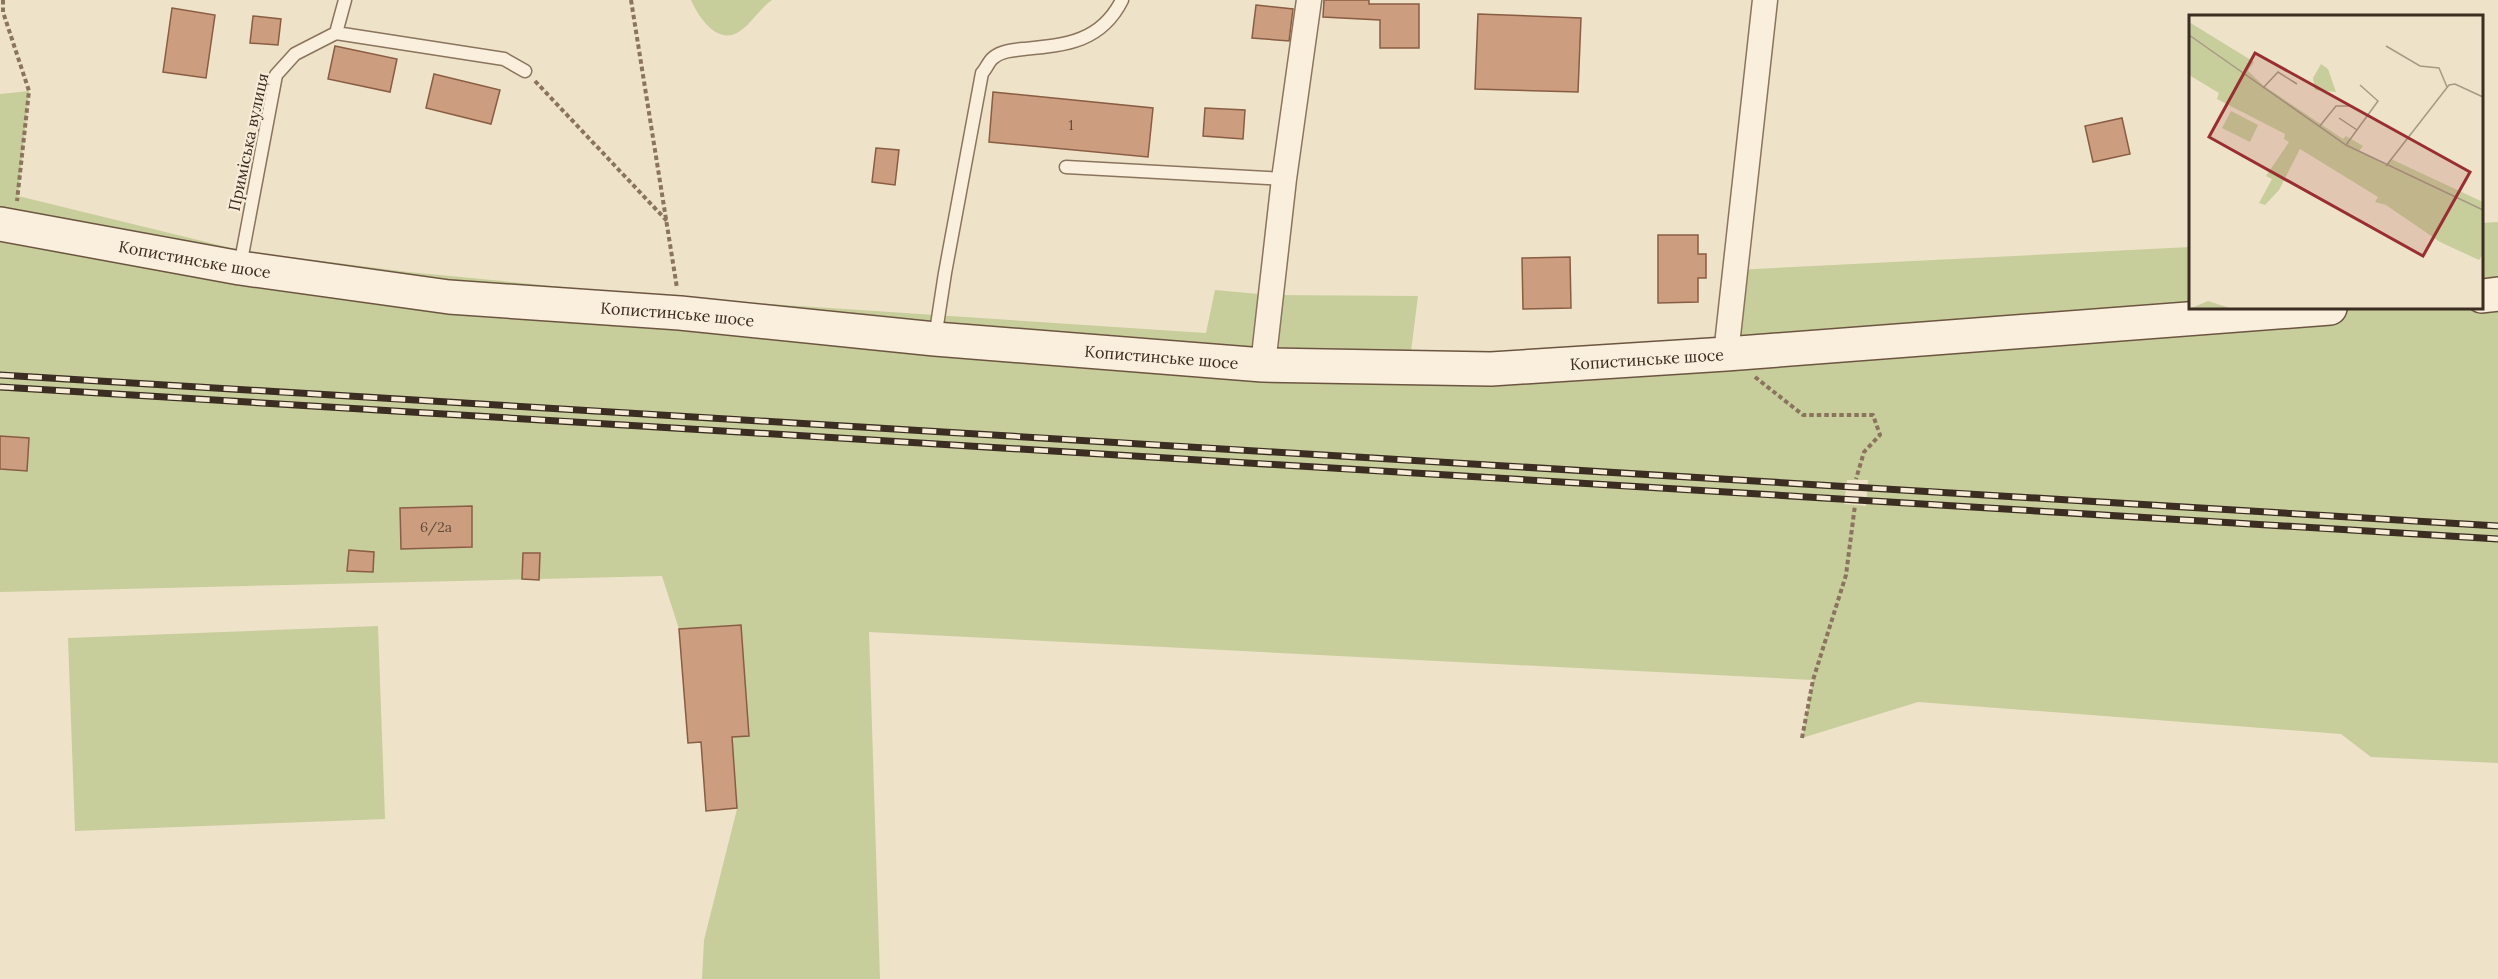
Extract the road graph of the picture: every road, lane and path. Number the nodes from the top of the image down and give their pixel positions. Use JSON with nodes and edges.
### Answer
{"nodes":[{"id":1,"x":3,"y":0,"type":"edge"},
{"id":2,"x":345,"y":0,"type":"edge"},
{"id":3,"x":631,"y":0,"type":"edge"},
{"id":4,"x":1122,"y":0,"type":"edge"},
{"id":5,"x":1309,"y":0,"type":"edge"},
{"id":6,"x":1765,"y":0,"type":"edge"},
{"id":7,"x":336,"y":33,"type":"junction"},
{"id":8,"x":525,"y":71,"type":"joint"},
{"id":9,"x":1066,"y":167,"type":"dead end"},
{"id":10,"x":1284,"y":180,"type":"junction"},
{"id":11,"x":668,"y":222,"type":"junction"},
{"id":12,"x":7,"y":225,"type":"edge"},
{"id":13,"x":240,"y":268,"type":"junction"},
{"id":14,"x":2498,"y":294,"type":"edge"},
{"id":15,"x":2483,"y":296,"type":"edge"},
{"id":16,"x":2317,"y":309,"type":"edge"},
{"id":17,"x":680,"y":313,"type":"junction"},
{"id":18,"x":935,"y":339,"type":"junction"},
{"id":19,"x":1726,"y":354,"type":"junction"},
{"id":20,"x":1263,"y":365,"type":"junction"},
{"id":21,"x":1856,"y":479,"type":"dead end"},
{"id":22,"x":1855,"y":505,"type":"dead end"},
{"id":23,"x":1802,"y":738,"type":"dead end"}],
"edges":[{"from":1,"to":12,"type":"path"},
{"from":2,"to":7,"type":"lane"},
{"from":3,"to":11,"type":"path"},
{"from":4,"to":18,"type":"lane"},
{"from":5,"to":10,"type":"street"},
{"from":6,"to":19,"type":"street"},
{"from":7,"to":8,"type":"lane"},
{"from":7,"to":13,"type":"lane","name":"Приміська вулиця"},
{"from":8,"to":11,"type":"path"},
{"from":9,"to":10,"type":"lane"},
{"from":10,"to":20,"type":"street"},
{"from":11,"to":17,"type":"path"},
{"from":12,"to":13,"type":"street","name":"Копистинське шосе"},
{"from":13,"to":17,"type":"street","name":"Копистинське шосе"},
{"from":14,"to":15,"type":"street"},
{"from":16,"to":19,"type":"street","name":"Копистинське шосе"},
{"from":17,"to":18,"type":"street","name":"Копистинське шосе"},
{"from":18,"to":20,"type":"street","name":"Копистинське шосе"},
{"from":19,"to":20,"type":"street","name":"Копистинське шосе"},
{"from":19,"to":21,"type":"path"},
{"from":22,"to":23,"type":"path"}]}
